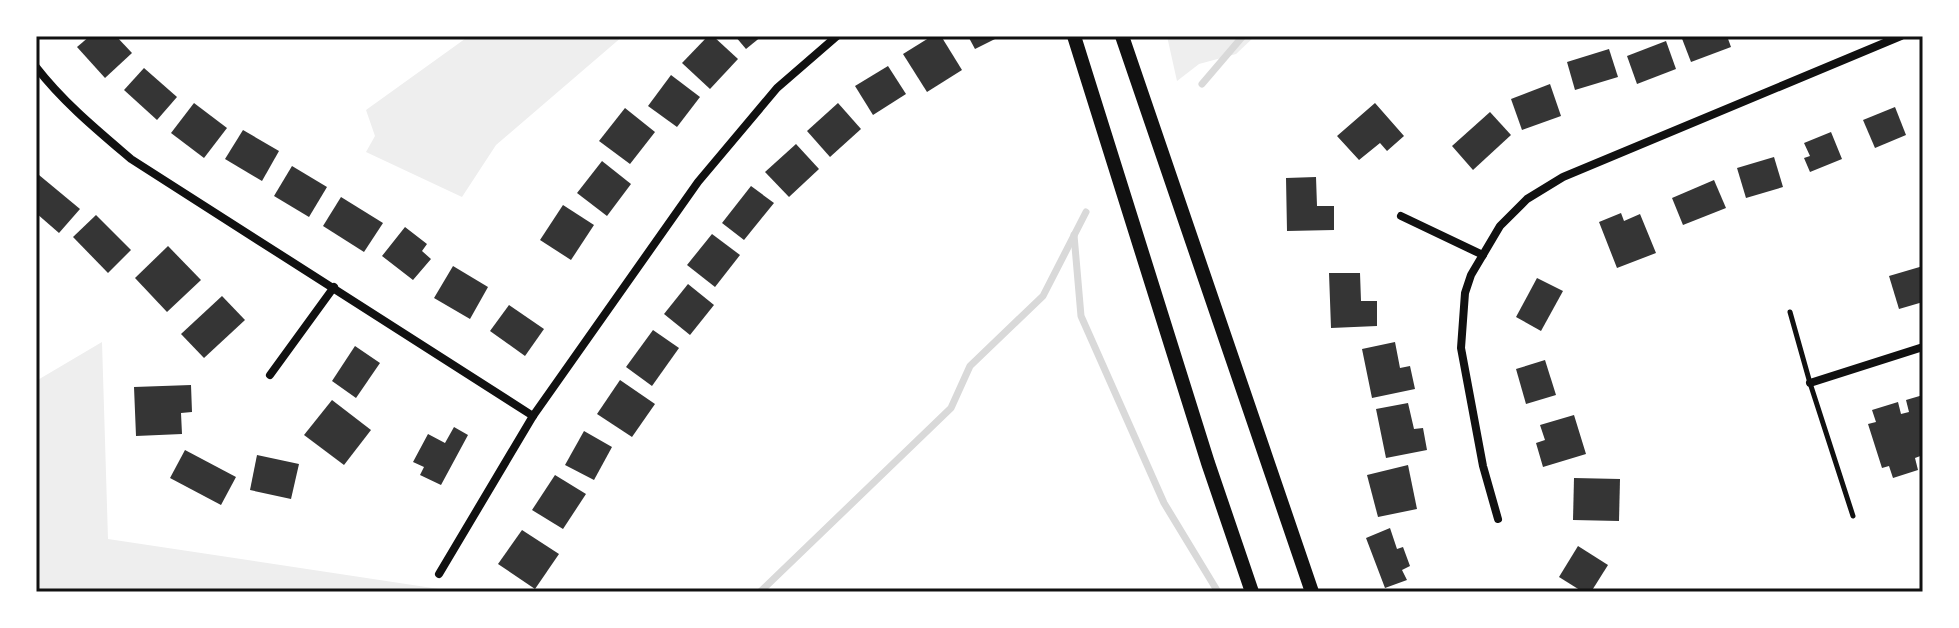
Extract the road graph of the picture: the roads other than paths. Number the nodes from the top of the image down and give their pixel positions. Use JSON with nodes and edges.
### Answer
{"nodes":[{"id":1,"x":837,"y":36,"type":"edge"},
{"id":2,"x":1074,"y":36,"type":"edge"},
{"id":3,"x":1122,"y":36,"type":"edge"},
{"id":4,"x":1901,"y":36,"type":"edge"},
{"id":5,"x":36,"y":67,"type":"edge"},
{"id":6,"x":1401,"y":216,"type":"dead end"},
{"id":7,"x":1483,"y":255,"type":"junction"},
{"id":8,"x":334,"y":287,"type":"junction"},
{"id":9,"x":1790,"y":312,"type":"dead end"},
{"id":10,"x":1923,"y":347,"type":"edge"},
{"id":11,"x":270,"y":375,"type":"dead end"},
{"id":12,"x":1810,"y":383,"type":"junction"},
{"id":13,"x":533,"y":416,"type":"junction"},
{"id":14,"x":1853,"y":516,"type":"dead end"},
{"id":15,"x":1498,"y":519,"type":"dead end"},
{"id":16,"x":439,"y":574,"type":"dead end"},
{"id":17,"x":1252,"y":592,"type":"edge"},
{"id":18,"x":1312,"y":592,"type":"edge"}],
"edges":[{"from":1,"to":13,"type":"street"},
{"from":2,"to":17,"type":"main road"},
{"from":3,"to":18,"type":"main road"},
{"from":4,"to":7,"type":"street"},
{"from":5,"to":8,"type":"street"},
{"from":6,"to":7,"type":"street"},
{"from":7,"to":15,"type":"street"},
{"from":8,"to":11,"type":"street"},
{"from":8,"to":13,"type":"street"},
{"from":9,"to":12,"type":"lane"},
{"from":10,"to":12,"type":"street"},
{"from":12,"to":14,"type":"lane"},
{"from":13,"to":16,"type":"street"}]}
